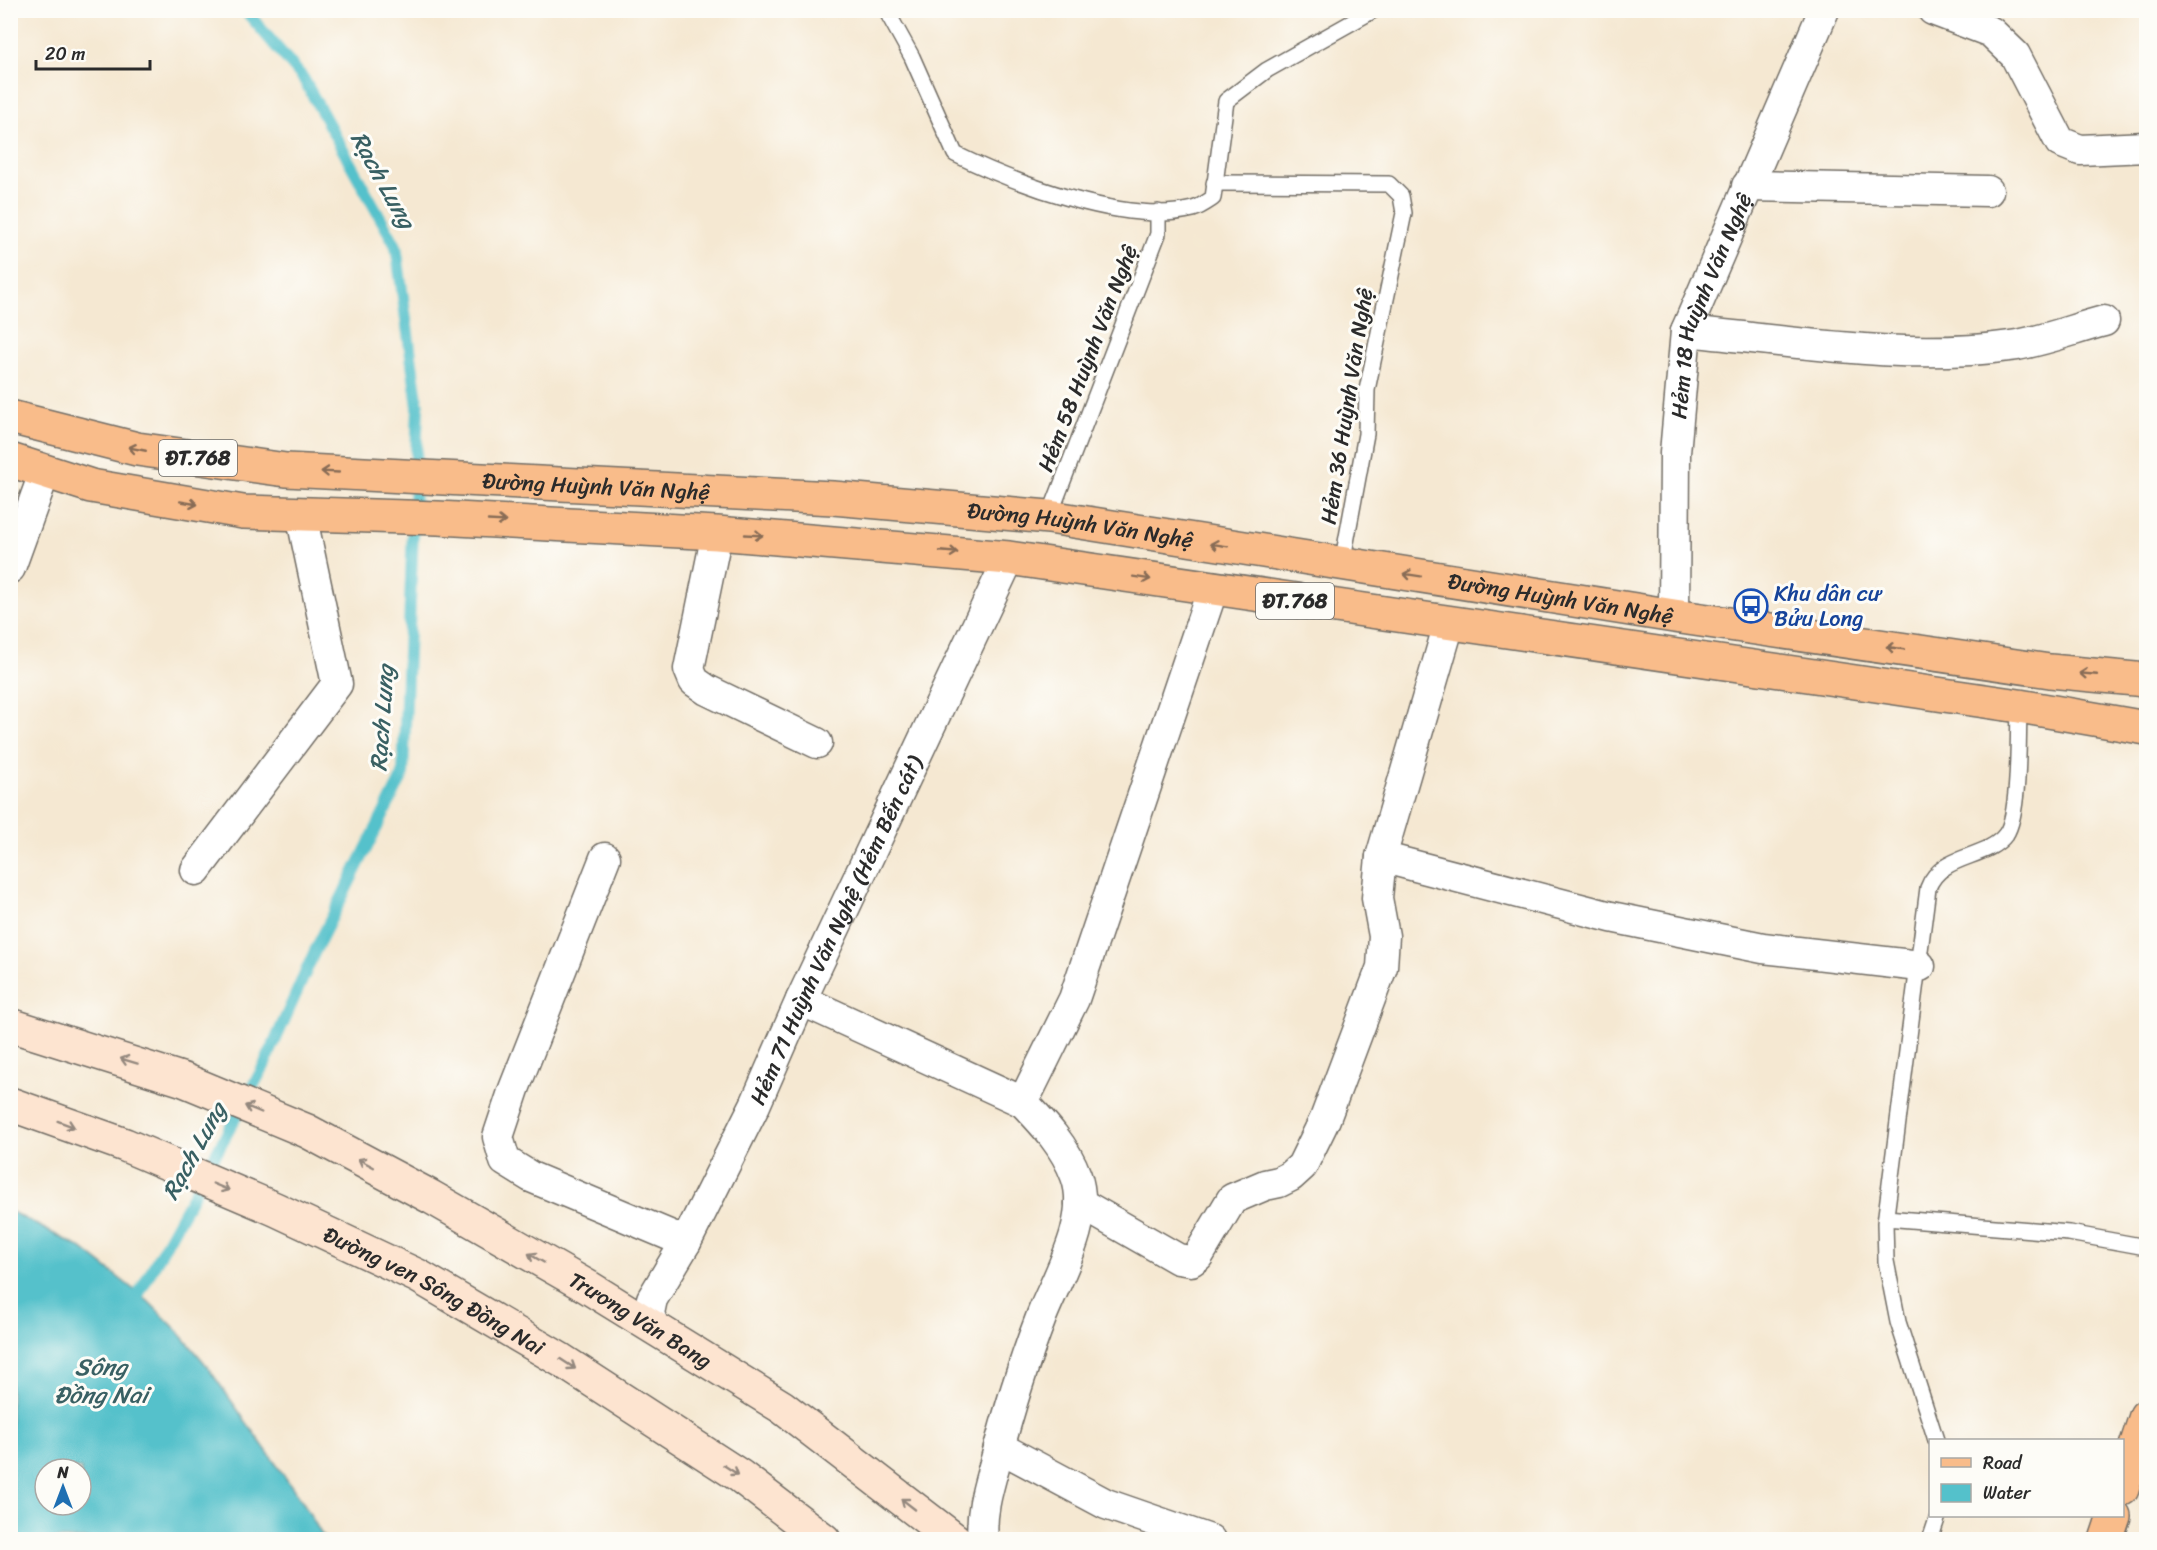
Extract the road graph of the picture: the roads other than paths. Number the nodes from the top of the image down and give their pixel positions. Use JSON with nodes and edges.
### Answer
{"nodes":[{"id":1,"x":886,"y":10,"type":"edge"},
{"id":2,"x":1374,"y":10,"type":"edge"},
{"id":3,"x":1824,"y":10,"type":"edge"},
{"id":4,"x":1933,"y":10,"type":"edge"},
{"id":5,"x":2146,"y":147,"type":"edge"},
{"id":6,"x":1214,"y":183,"type":"junction"},
{"id":7,"x":1747,"y":186,"type":"junction"},
{"id":8,"x":1988,"y":191,"type":"dead end"},
{"id":9,"x":1158,"y":212,"type":"junction"},
{"id":10,"x":2104,"y":321,"type":"dead end"},
{"id":11,"x":1686,"y":331,"type":"junction"},
{"id":12,"x":10,"y":417,"type":"edge"},
{"id":13,"x":10,"y":460,"type":"edge"},
{"id":14,"x":45,"y":471,"type":"junction"},
{"id":15,"x":301,"y":514,"type":"junction"},
{"id":16,"x":1049,"y":517,"type":"junction"},
{"id":17,"x":717,"y":533,"type":"junction"},
{"id":18,"x":1009,"y":558,"type":"junction"},
{"id":19,"x":1342,"y":564,"type":"junction"},
{"id":20,"x":10,"y":568,"type":"edge"},
{"id":21,"x":1213,"y":588,"type":"junction"},
{"id":22,"x":1674,"y":616,"type":"junction"},
{"id":23,"x":1449,"y":624,"type":"junction"},
{"id":24,"x":2146,"y":680,"type":"edge"},
{"id":25,"x":2019,"y":706,"type":"junction"},
{"id":26,"x":2146,"y":728,"type":"edge"},
{"id":27,"x":817,"y":743,"type":"dead end"},
{"id":28,"x":1381,"y":857,"type":"junction"},
{"id":29,"x":605,"y":858,"type":"dead end"},
{"id":30,"x":196,"y":870,"type":"dead end"},
{"id":31,"x":1920,"y":966,"type":"junction"},
{"id":32,"x":801,"y":1000,"type":"junction"},
{"id":33,"x":10,"y":1025,"type":"edge"},
{"id":34,"x":1023,"y":1102,"type":"junction"},
{"id":35,"x":10,"y":1104,"type":"edge"},
{"id":36,"x":1080,"y":1203,"type":"junction"},
{"id":37,"x":1886,"y":1218,"type":"junction"},
{"id":38,"x":686,"y":1242,"type":"junction"},
{"id":39,"x":2146,"y":1247,"type":"edge"},
{"id":40,"x":782,"y":1407,"type":"junction"},
{"id":41,"x":2146,"y":1416,"type":"edge"},
{"id":42,"x":809,"y":1425,"type":"dead end"},
{"id":43,"x":1936,"y":1439,"type":"edge"},
{"id":44,"x":999,"y":1447,"type":"junction"},
{"id":45,"x":2124,"y":1483,"type":"edge"},
{"id":46,"x":1937,"y":1517,"type":"edge"},
{"id":47,"x":2113,"y":1517,"type":"edge"},
{"id":48,"x":824,"y":1539,"type":"edge"},
{"id":49,"x":955,"y":1539,"type":"edge"},
{"id":50,"x":983,"y":1539,"type":"edge"},
{"id":51,"x":1210,"y":1539,"type":"edge"},
{"id":52,"x":1930,"y":1539,"type":"edge"},
{"id":53,"x":2106,"y":1539,"type":"edge"}],
"edges":[{"from":1,"to":9,"type":"lane"},
{"from":2,"to":6,"type":"lane"},
{"from":3,"to":7,"type":"street","name":"Hẻm 18 Huỳnh Văn Nghệ"},
{"from":4,"to":5,"type":"street"},
{"from":6,"to":9,"type":"lane"},
{"from":6,"to":19,"type":"lane","name":"Hẻm 36 Huỳnh Văn Nghệ"},
{"from":7,"to":8,"type":"street"},
{"from":7,"to":11,"type":"street","name":"Hẻm 18 Huỳnh Văn Nghệ"},
{"from":9,"to":16,"type":"lane","name":"Hẻm 58 Huỳnh Văn Nghệ"},
{"from":10,"to":11,"type":"street"},
{"from":11,"to":22,"type":"street","name":"Hẻm 18 Huỳnh Văn Nghệ"},
{"from":16,"to":12,"type":"main road","name":"Đường Huỳnh Văn Nghệ","number":"ĐT.768","one_way":true},
{"from":13,"to":14,"type":"main road","number":"ĐT.768"},
{"from":14,"to":15,"type":"main road","number":"ĐT.768","one_way":true},
{"from":14,"to":20,"type":"street"},
{"from":15,"to":17,"type":"main road","name":"Đường Huỳnh Văn Nghệ","number":"ĐT.768","one_way":true},
{"from":15,"to":30,"type":"street"},
{"from":19,"to":16,"type":"main road","name":"Đường Huỳnh Văn Nghệ","number":"ĐT.768","one_way":true},
{"from":17,"to":18,"type":"main road","name":"Đường Huỳnh Văn Nghệ","number":"ĐT.768","one_way":true},
{"from":17,"to":27,"type":"street"},
{"from":18,"to":21,"type":"main road","name":"Đường Huỳnh Văn Nghệ","number":"ĐT.768","one_way":true},
{"from":18,"to":32,"type":"street","name":"Hẻm 71 Huỳnh Văn Nghệ (Hẻm Bến cát)"},
{"from":22,"to":19,"type":"main road","name":"Đường Huỳnh Văn Nghệ","number":"ĐT.768","one_way":true},
{"from":21,"to":23,"type":"main road","name":"Đường Huỳnh Văn Nghệ","number":"ĐT.768"},
{"from":21,"to":34,"type":"street"},
{"from":24,"to":22,"type":"main road","name":"Đường Huỳnh Văn Nghệ","number":"ĐT.768","one_way":true},
{"from":23,"to":25,"type":"main road","name":"Đường Huỳnh Văn Nghệ","number":"ĐT.768"},
{"from":23,"to":28,"type":"street"},
{"from":25,"to":26,"type":"main road","name":"Đường Huỳnh Văn Nghệ","number":"ĐT.768"},
{"from":25,"to":31,"type":"lane"},
{"from":28,"to":31,"type":"street"},
{"from":28,"to":36,"type":"street"},
{"from":29,"to":38,"type":"street"},
{"from":31,"to":37,"type":"lane"},
{"from":32,"to":34,"type":"street"},
{"from":32,"to":38,"type":"street","name":"Hẻm 71 Huỳnh Văn Nghệ (Hẻm Bến cát)"},
{"from":40,"to":33,"type":"main road","name":"Trương Văn Bang","one_way":true},
{"from":34,"to":36,"type":"street"},
{"from":35,"to":48,"type":"main road","name":"Đường ven Sông Đồng Nai","one_way":true},
{"from":36,"to":44,"type":"street"},
{"from":37,"to":39,"type":"lane"},
{"from":37,"to":43,"type":"lane"},
{"from":38,"to":40,"type":"street","name":"Hẻm 71 Huỳnh Văn Nghệ (Hẻm Bến cát)"},
{"from":40,"to":42,"type":"street"},
{"from":49,"to":40,"type":"main road","name":"Trương Văn Bang","one_way":true},
{"from":41,"to":45,"type":"main road"},
{"from":44,"to":50,"type":"street"},
{"from":44,"to":51,"type":"street"},
{"from":46,"to":52,"type":"lane"},
{"from":47,"to":53,"type":"main road"}]}
